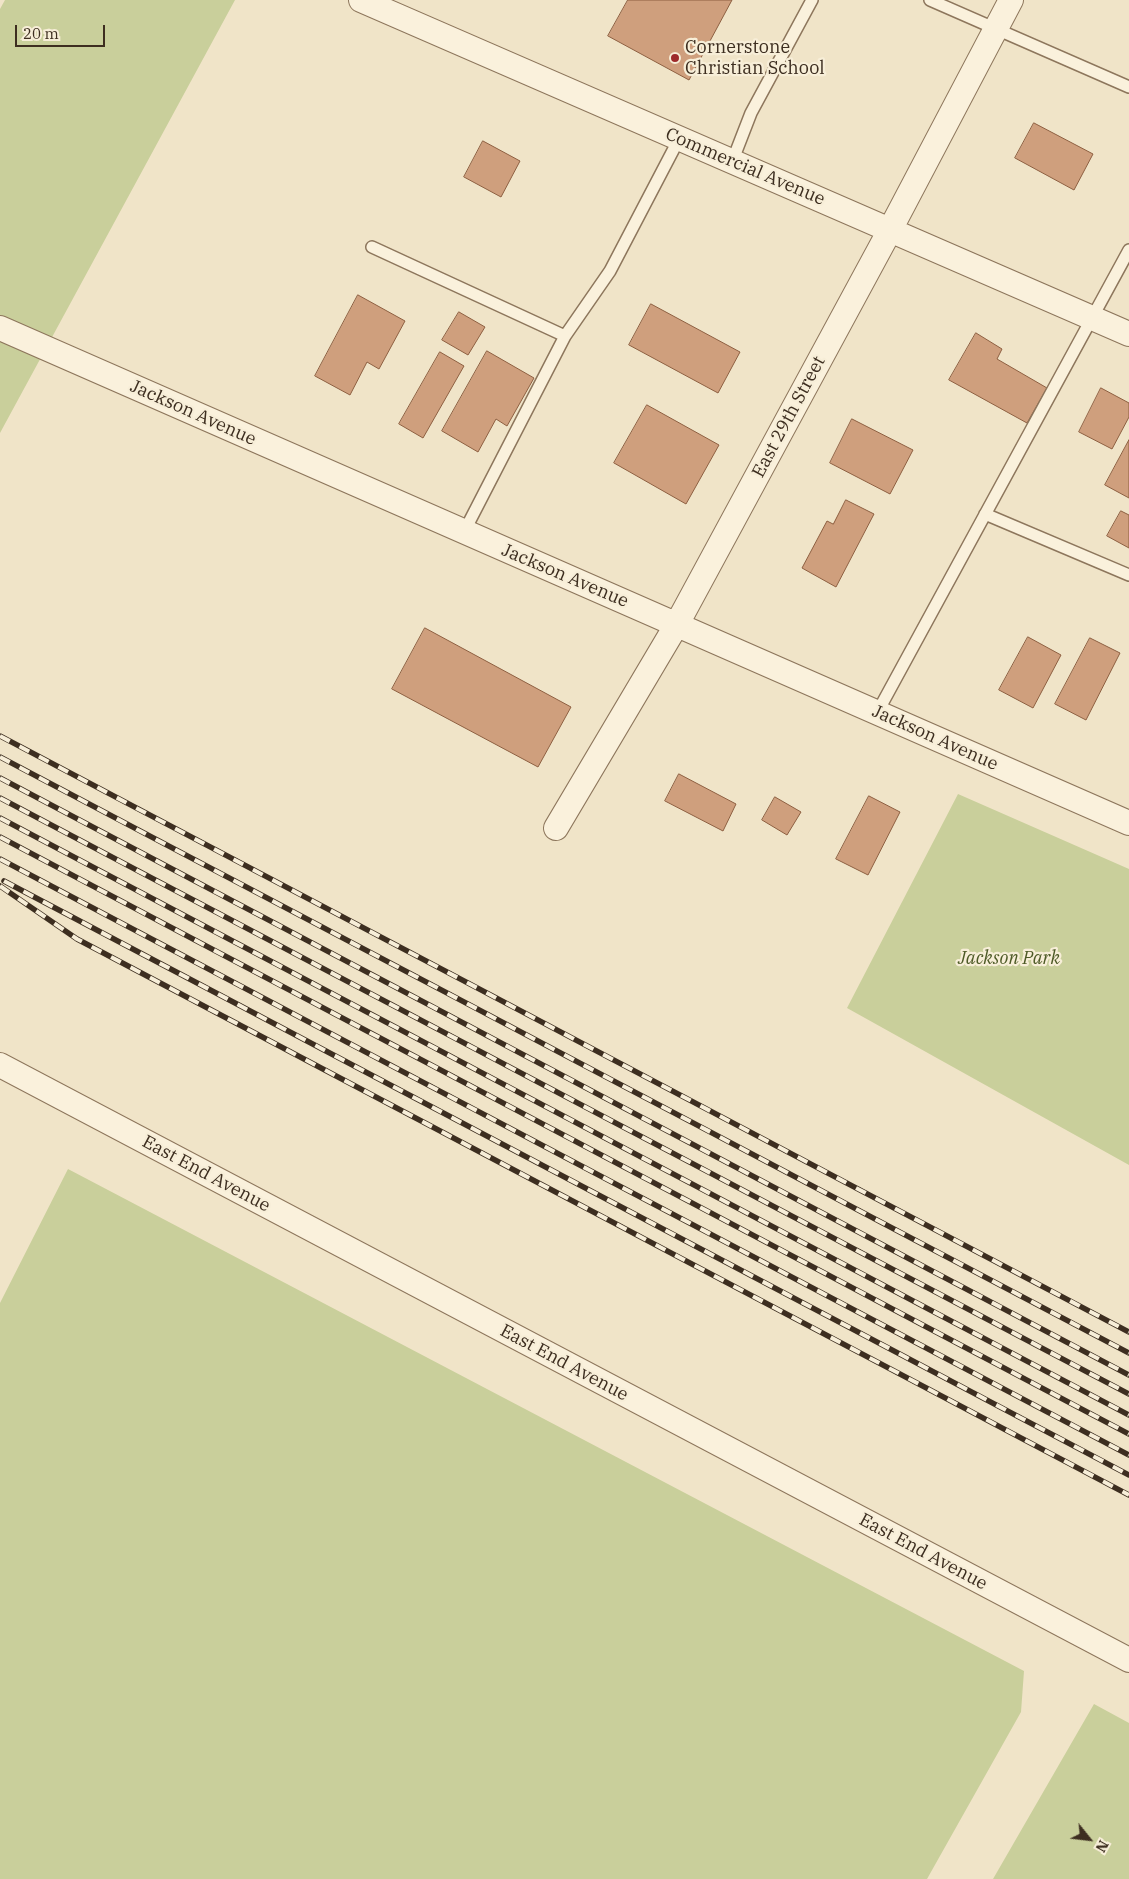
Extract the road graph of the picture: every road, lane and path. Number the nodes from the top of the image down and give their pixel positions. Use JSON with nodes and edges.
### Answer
{"nodes":[{"id":1,"x":812,"y":0,"type":"edge"},
{"id":2,"x":930,"y":0,"type":"edge"},
{"id":3,"x":1011,"y":0,"type":"edge"},
{"id":4,"x":372,"y":2,"type":"edge"},
{"id":5,"x":995,"y":29,"type":"junction"},
{"id":6,"x":1129,"y":87,"type":"edge"},
{"id":7,"x":679,"y":139,"type":"junction"},
{"id":8,"x":732,"y":162,"type":"junction"},
{"id":9,"x":890,"y":230,"type":"junction"},
{"id":10,"x":372,"y":247,"type":"dead end"},
{"id":11,"x":1129,"y":250,"type":"edge"},
{"id":12,"x":1092,"y":318,"type":"junction"},
{"id":13,"x":0,"y":328,"type":"edge"},
{"id":14,"x":1129,"y":334,"type":"edge"},
{"id":15,"x":566,"y":336,"type":"junction"},
{"id":16,"x":985,"y":514,"type":"junction"},
{"id":17,"x":464,"y":532,"type":"junction"},
{"id":18,"x":1129,"y":575,"type":"edge"},
{"id":19,"x":677,"y":624,"type":"junction"},
{"id":20,"x":876,"y":713,"type":"junction"},
{"id":21,"x":1129,"y":823,"type":"edge"},
{"id":22,"x":556,"y":828,"type":"dead end"},
{"id":23,"x":0,"y":1065,"type":"edge"},
{"id":24,"x":1129,"y":1660,"type":"edge"}],
"edges":[{"from":1,"to":8,"type":"lane"},
{"from":2,"to":5,"type":"lane"},
{"from":3,"to":5,"type":"street","name":"East 29th Street"},
{"from":4,"to":7,"type":"street","name":"Commercial Avenue"},
{"from":5,"to":6,"type":"lane"},
{"from":5,"to":9,"type":"street","name":"East 29th Street"},
{"from":7,"to":8,"type":"street","name":"Commercial Avenue"},
{"from":7,"to":15,"type":"lane"},
{"from":8,"to":9,"type":"street","name":"Commercial Avenue"},
{"from":9,"to":12,"type":"street","name":"Commercial Avenue"},
{"from":9,"to":19,"type":"street","name":"East 29th Street"},
{"from":10,"to":15,"type":"lane"},
{"from":11,"to":12,"type":"lane"},
{"from":12,"to":14,"type":"street","name":"Commercial Avenue"},
{"from":12,"to":16,"type":"lane"},
{"from":13,"to":17,"type":"street","name":"Jackson Avenue"},
{"from":15,"to":17,"type":"lane"},
{"from":16,"to":18,"type":"lane"},
{"from":16,"to":20,"type":"lane"},
{"from":17,"to":19,"type":"street","name":"Jackson Avenue"},
{"from":19,"to":20,"type":"street","name":"Jackson Avenue"},
{"from":19,"to":22,"type":"street","name":"East 29th Street"},
{"from":20,"to":21,"type":"street","name":"Jackson Avenue"},
{"from":23,"to":24,"type":"street","name":"East End Avenue"}]}
